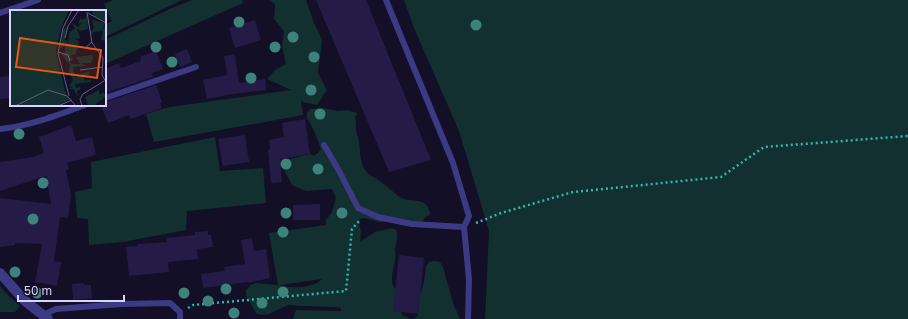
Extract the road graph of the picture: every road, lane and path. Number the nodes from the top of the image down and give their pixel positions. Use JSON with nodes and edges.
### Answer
{"nodes":[{"id":1,"x":38,"y":0,"type":"edge"},
{"id":2,"x":386,"y":0,"type":"edge"},
{"id":3,"x":0,"y":13,"type":"edge"},
{"id":4,"x":196,"y":67,"type":"dead end"},
{"id":5,"x":106,"y":98,"type":"edge"},
{"id":6,"x":82,"y":106,"type":"edge"},
{"id":7,"x":0,"y":129,"type":"edge"},
{"id":8,"x":908,"y":136,"type":"edge"},
{"id":9,"x":324,"y":145,"type":"dead end"},
{"id":10,"x":367,"y":212,"type":"junction"},
{"id":11,"x":464,"y":227,"type":"junction"},
{"id":12,"x":0,"y":273,"type":"edge"},
{"id":13,"x":180,"y":316,"type":"edge"},
{"id":14,"x":45,"y":317,"type":"edge"},
{"id":15,"x":468,"y":319,"type":"edge"}],
"edges":[{"from":1,"to":3,"type":"lane"},
{"from":2,"to":11,"type":"lane"},
{"from":4,"to":5,"type":"lane"},
{"from":6,"to":7,"type":"lane"},
{"from":8,"to":11,"type":"path"},
{"from":9,"to":10,"type":"lane"},
{"from":10,"to":11,"type":"lane"},
{"from":10,"to":13,"type":"path"},
{"from":11,"to":15,"type":"lane"},
{"from":12,"to":14,"type":"street"},
{"from":13,"to":14,"type":"lane"}]}
